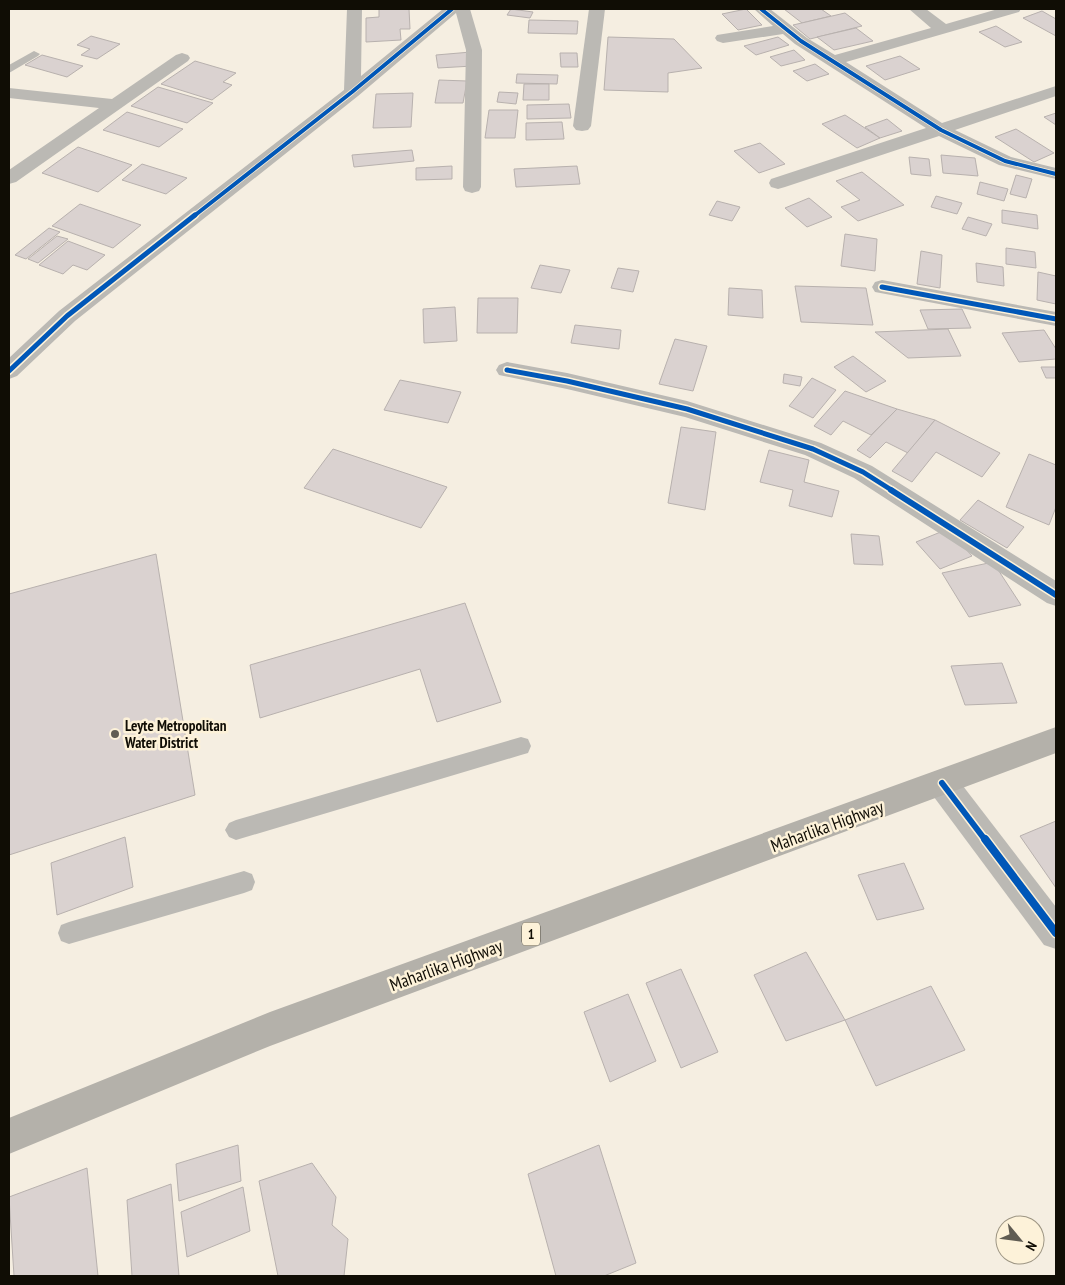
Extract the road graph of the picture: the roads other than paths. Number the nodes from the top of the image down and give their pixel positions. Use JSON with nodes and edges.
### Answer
{"nodes":[{"id":1,"x":354,"y":9,"type":"edge"},
{"id":2,"x":452,"y":9,"type":"edge"},
{"id":3,"x":463,"y":9,"type":"edge"},
{"id":4,"x":598,"y":9,"type":"edge"},
{"id":5,"x":761,"y":9,"type":"edge"},
{"id":6,"x":916,"y":9,"type":"edge"},
{"id":7,"x":1014,"y":9,"type":"edge"},
{"id":8,"x":786,"y":28,"type":"junction"},
{"id":9,"x":942,"y":29,"type":"junction"},
{"id":10,"x":723,"y":38,"type":"dead end"},
{"id":11,"x":34,"y":54,"type":"dead end"},
{"id":12,"x":182,"y":58,"type":"dead end"},
{"id":13,"x":832,"y":61,"type":"junction"},
{"id":14,"x":9,"y":70,"type":"edge"},
{"id":15,"x":1056,"y":91,"type":"edge"},
{"id":16,"x":352,"y":92,"type":"junction"},
{"id":17,"x":9,"y":93,"type":"edge"},
{"id":18,"x":115,"y":104,"type":"junction"},
{"id":19,"x":582,"y":126,"type":"dead end"},
{"id":20,"x":941,"y":130,"type":"junction"},
{"id":21,"x":1056,"y":174,"type":"edge"},
{"id":22,"x":9,"y":178,"type":"edge"},
{"id":23,"x":778,"y":183,"type":"dead end"},
{"id":24,"x":472,"y":187,"type":"dead end"},
{"id":25,"x":882,"y":287,"type":"dead end"},
{"id":26,"x":1056,"y":319,"type":"edge"},
{"id":27,"x":507,"y":370,"type":"dead end"},
{"id":28,"x":9,"y":371,"type":"edge"},
{"id":29,"x":1056,"y":595,"type":"edge"},
{"id":30,"x":1056,"y":740,"type":"edge"},
{"id":31,"x":521,"y":746,"type":"dead end"},
{"id":32,"x":942,"y":783,"type":"junction"},
{"id":33,"x":236,"y":830,"type":"dead end"},
{"id":34,"x":244,"y":882,"type":"dead end"},
{"id":35,"x":69,"y":933,"type":"dead end"},
{"id":36,"x":1056,"y":933,"type":"edge"},
{"id":37,"x":9,"y":1136,"type":"edge"}],
"edges":[{"from":1,"to":16,"type":"street"},
{"from":2,"to":16,"type":"street"},
{"from":3,"to":24,"type":"street"},
{"from":4,"to":19,"type":"street"},
{"from":5,"to":8,"type":"street"},
{"from":6,"to":9,"type":"street"},
{"from":7,"to":9,"type":"street"},
{"from":8,"to":10,"type":"street"},
{"from":8,"to":13,"type":"street"},
{"from":9,"to":13,"type":"street"},
{"from":11,"to":14,"type":"lane"},
{"from":12,"to":18,"type":"street"},
{"from":13,"to":20,"type":"street"},
{"from":15,"to":20,"type":"street"},
{"from":16,"to":28,"type":"street"},
{"from":17,"to":18,"type":"street"},
{"from":18,"to":22,"type":"street"},
{"from":20,"to":21,"type":"street"},
{"from":20,"to":23,"type":"street"},
{"from":25,"to":26,"type":"street"},
{"from":27,"to":29,"type":"street"},
{"from":30,"to":32,"type":"main road","name":"Maharlika Highway","number":"1"},
{"from":31,"to":33,"type":"lane"},
{"from":32,"to":36,"type":"street"},
{"from":32,"to":37,"type":"main road","name":"Maharlika Highway","number":"1"},
{"from":34,"to":35,"type":"lane"}]}
